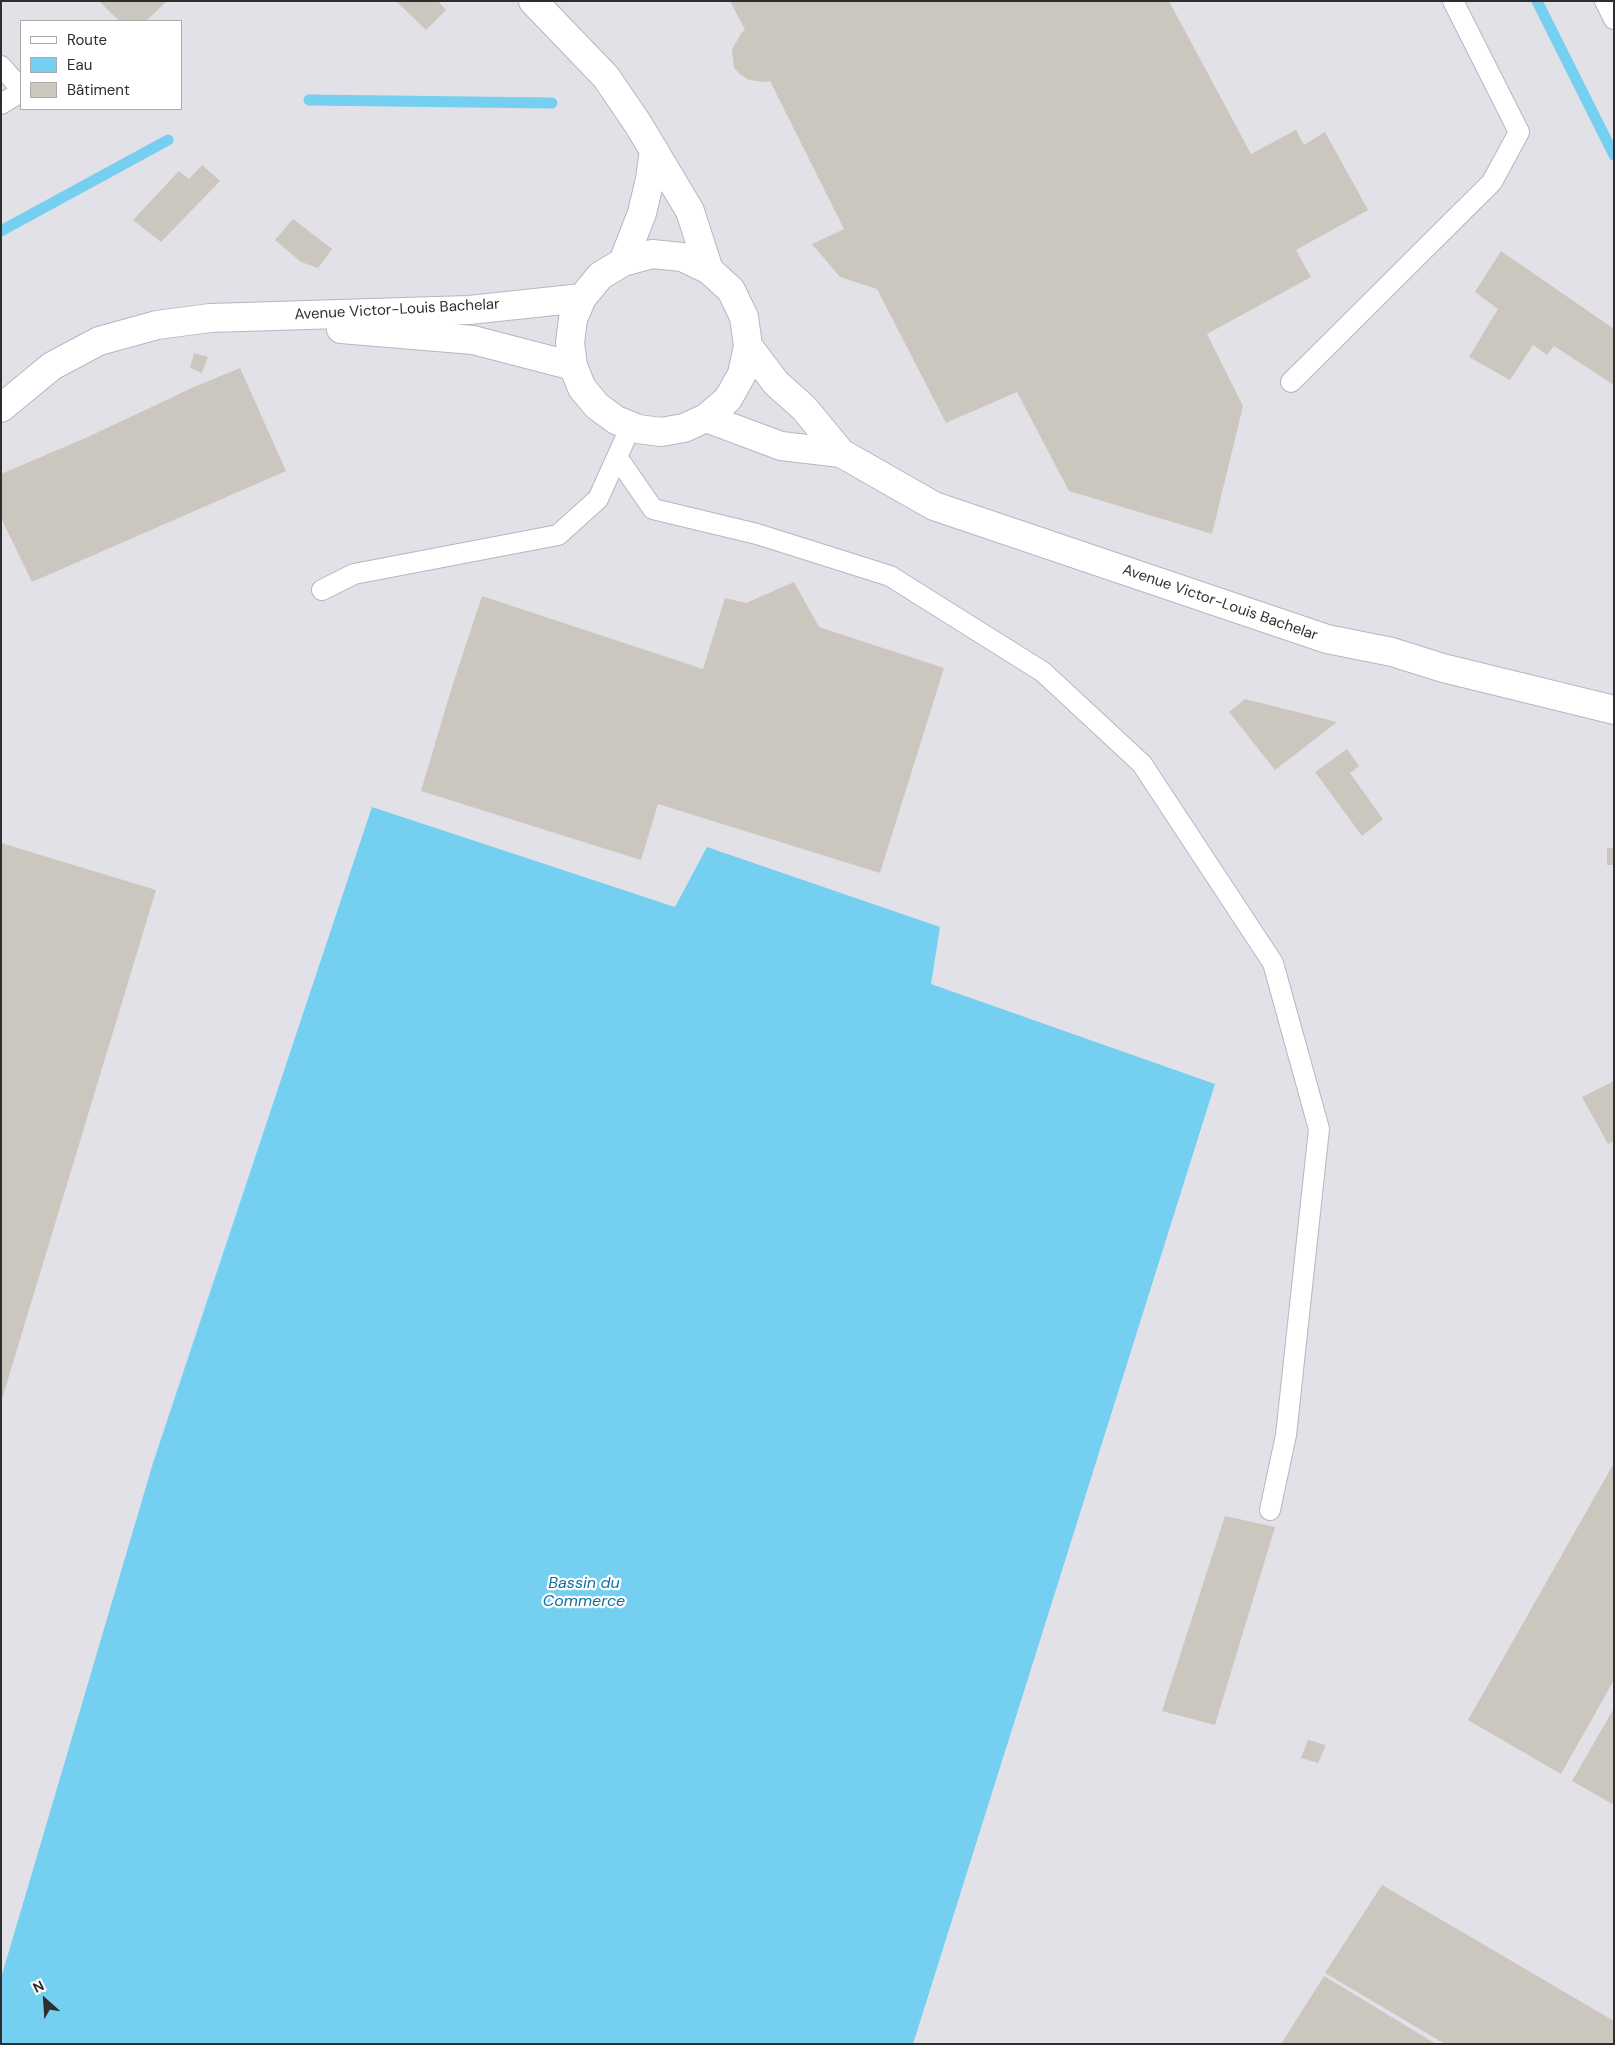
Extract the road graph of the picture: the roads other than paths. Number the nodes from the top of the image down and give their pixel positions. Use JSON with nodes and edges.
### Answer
{"nodes":[{"id":1,"x":533,"y":1,"type":"edge"},
{"id":2,"x":1453,"y":1,"type":"edge"},
{"id":3,"x":1605,"y":1,"type":"edge"},
{"id":4,"x":1614,"y":19,"type":"edge"},
{"id":5,"x":1,"y":66,"type":"edge"},
{"id":6,"x":20,"y":90,"type":"edge"},
{"id":7,"x":20,"y":92,"type":"edge"},
{"id":8,"x":1,"y":104,"type":"edge"},
{"id":9,"x":654,"y":150,"type":"junction"},
{"id":10,"x":623,"y":262,"type":"junction"},
{"id":11,"x":709,"y":270,"type":"junction"},
{"id":12,"x":582,"y":298,"type":"junction"},
{"id":13,"x":210,"y":318,"type":"junction"},
{"id":14,"x":748,"y":346,"type":"junction"},
{"id":15,"x":573,"y":366,"type":"junction"},
{"id":16,"x":1291,"y":382,"type":"dead end"},
{"id":17,"x":2,"y":407,"type":"edge"},
{"id":18,"x":706,"y":418,"type":"junction"},
{"id":19,"x":631,"y":426,"type":"junction"},
{"id":20,"x":841,"y":453,"type":"junction"},
{"id":21,"x":617,"y":457,"type":"junction"},
{"id":22,"x":322,"y":590,"type":"dead end"},
{"id":23,"x":1614,"y":710,"type":"edge"},
{"id":24,"x":1270,"y":1510,"type":"dead end"}],
"edges":[{"from":1,"to":9,"type":"main road"},
{"from":2,"to":16,"type":"lane"},
{"from":3,"to":4,"type":"lane"},
{"from":5,"to":6,"type":"lane"},
{"from":7,"to":8,"type":"lane"},
{"from":9,"to":10,"type":"main road"},
{"from":9,"to":11,"type":"main road"},
{"from":10,"to":11,"type":"main road"},
{"from":10,"to":12,"type":"main road"},
{"from":11,"to":14,"type":"main road"},
{"from":12,"to":13,"type":"main road","name":"Avenue Victor-Louis Bachelar"},
{"from":12,"to":15,"type":"main road"},
{"from":13,"to":15,"type":"main road","name":"Avenue Victor-Louis Bachelar"},
{"from":13,"to":17,"type":"main road","name":"Avenue Victor-Louis Bachelar"},
{"from":14,"to":18,"type":"main road"},
{"from":14,"to":20,"type":"main road","name":"Avenue Victor-Louis Bachelar"},
{"from":15,"to":19,"type":"main road"},
{"from":18,"to":19,"type":"main road"},
{"from":18,"to":20,"type":"main road","name":"Avenue Victor-Louis Bachelar"},
{"from":19,"to":21,"type":"lane"},
{"from":20,"to":23,"type":"main road","name":"Avenue Victor-Louis Bachelar"},
{"from":21,"to":22,"type":"lane"},
{"from":21,"to":24,"type":"lane"}]}
